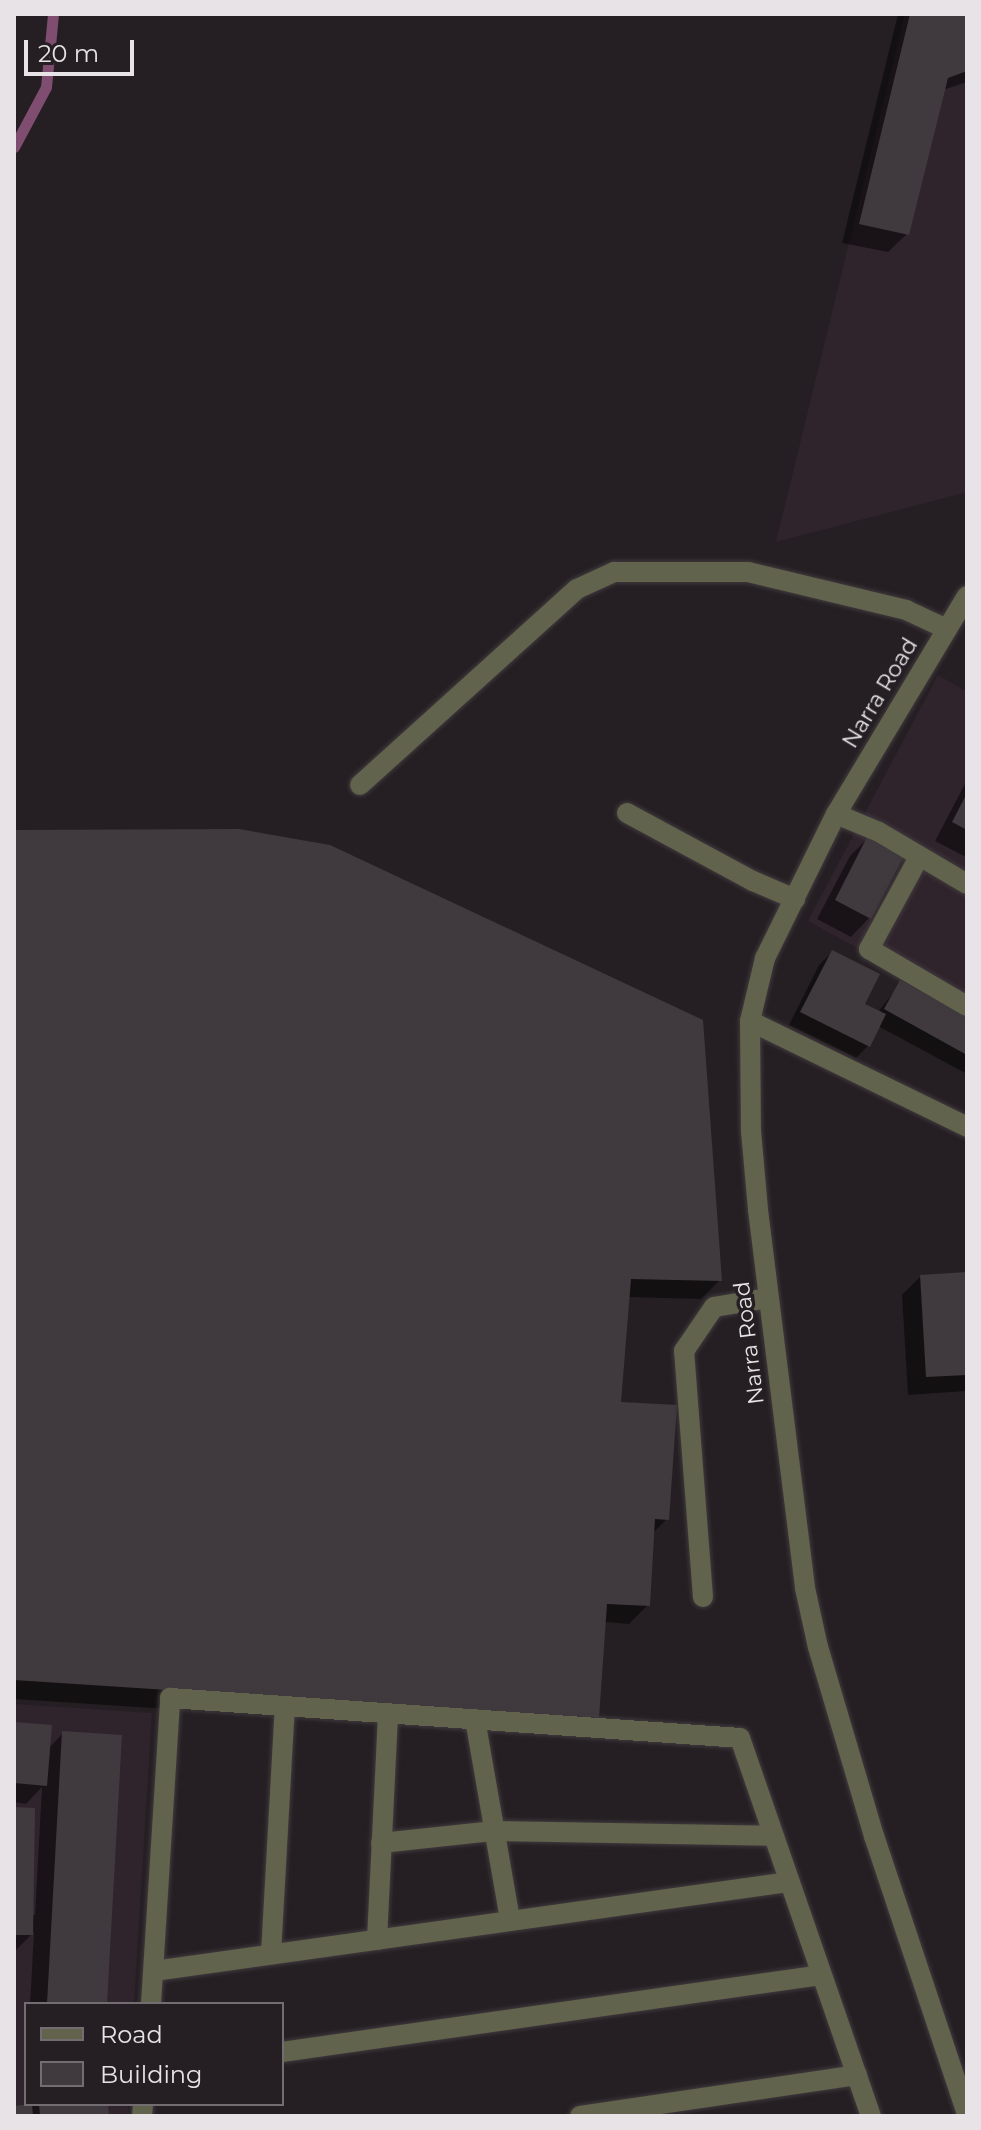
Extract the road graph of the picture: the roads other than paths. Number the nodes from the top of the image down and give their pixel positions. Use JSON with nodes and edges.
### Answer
{"nodes":[{"id":1,"x":967,"y":596,"type":"edge"},
{"id":2,"x":947,"y":629,"type":"junction"},
{"id":3,"x":360,"y":785,"type":"dead end"},
{"id":4,"x":627,"y":813,"type":"dead end"},
{"id":5,"x":836,"y":814,"type":"junction"},
{"id":6,"x":919,"y":857,"type":"junction"},
{"id":7,"x":967,"y":884,"type":"edge"},
{"id":8,"x":795,"y":899,"type":"junction"},
{"id":9,"x":967,"y":1006,"type":"edge"},
{"id":10,"x":750,"y":1021,"type":"junction"},
{"id":11,"x":967,"y":1127,"type":"edge"},
{"id":12,"x":768,"y":1298,"type":"junction"},
{"id":13,"x":703,"y":1597,"type":"dead end"},
{"id":14,"x":285,"y":1707,"type":"junction"},
{"id":15,"x":388,"y":1713,"type":"junction"},
{"id":16,"x":475,"y":1719,"type":"junction"},
{"id":17,"x":494,"y":1831,"type":"junction"},
{"id":18,"x":772,"y":1836,"type":"junction"},
{"id":19,"x":381,"y":1843,"type":"junction"},
{"id":20,"x":788,"y":1882,"type":"junction"},
{"id":21,"x":510,"y":1920,"type":"junction"},
{"id":22,"x":377,"y":1940,"type":"junction"},
{"id":23,"x":271,"y":1954,"type":"junction"},
{"id":24,"x":154,"y":1971,"type":"junction"},
{"id":25,"x":821,"y":1975,"type":"junction"},
{"id":26,"x":151,"y":2002,"type":"edge"},
{"id":27,"x":284,"y":2052,"type":"edge"},
{"id":28,"x":857,"y":2075,"type":"junction"},
{"id":29,"x":967,"y":2114,"type":"edge"},
{"id":30,"x":580,"y":2116,"type":"edge"},
{"id":31,"x":871,"y":2116,"type":"edge"}],
"edges":[{"from":1,"to":2,"type":"street","name":"Narra Road"},
{"from":2,"to":3,"type":"street"},
{"from":2,"to":5,"type":"street","name":"Narra Road"},
{"from":4,"to":8,"type":"street"},
{"from":5,"to":6,"type":"street"},
{"from":5,"to":8,"type":"street","name":"Narra Road"},
{"from":6,"to":7,"type":"street"},
{"from":6,"to":9,"type":"street"},
{"from":8,"to":10,"type":"street","name":"Narra Road"},
{"from":10,"to":11,"type":"street"},
{"from":10,"to":12,"type":"street","name":"Narra Road"},
{"from":12,"to":13,"type":"street"},
{"from":12,"to":29,"type":"street","name":"Narra Road"},
{"from":14,"to":15,"type":"street"},
{"from":14,"to":23,"type":"street"},
{"from":14,"to":24,"type":"street"},
{"from":15,"to":16,"type":"street"},
{"from":15,"to":19,"type":"street"},
{"from":16,"to":17,"type":"street"},
{"from":16,"to":18,"type":"street"},
{"from":17,"to":18,"type":"street"},
{"from":17,"to":19,"type":"street"},
{"from":17,"to":21,"type":"street"},
{"from":18,"to":20,"type":"street"},
{"from":19,"to":22,"type":"street"},
{"from":20,"to":21,"type":"street"},
{"from":20,"to":25,"type":"street"},
{"from":21,"to":22,"type":"street"},
{"from":22,"to":23,"type":"street"},
{"from":23,"to":24,"type":"street"},
{"from":24,"to":26,"type":"street"},
{"from":25,"to":27,"type":"street"},
{"from":25,"to":28,"type":"street"},
{"from":28,"to":30,"type":"street"},
{"from":28,"to":31,"type":"street"}]}
